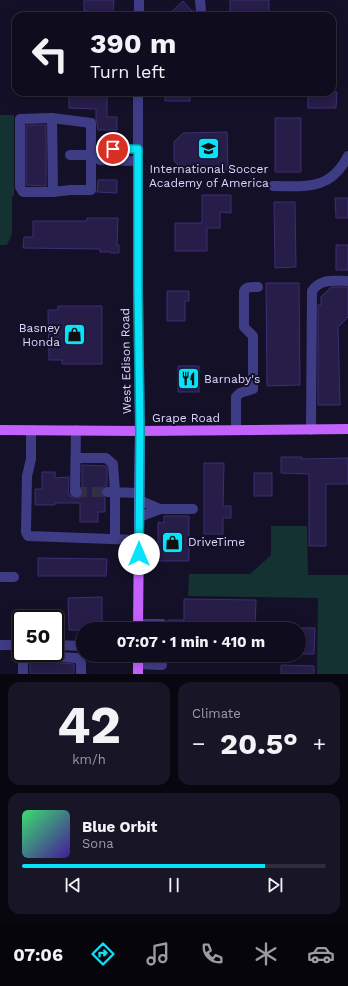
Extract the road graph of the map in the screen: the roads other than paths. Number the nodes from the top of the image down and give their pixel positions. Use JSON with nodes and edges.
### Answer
{"nodes":[{"id":1,"x":139,"y":0,"type":"edge"},
{"id":2,"x":200,"y":0,"type":"edge"},
{"id":3,"x":201,"y":11,"type":"dead end"},
{"id":4,"x":139,"y":12,"type":"edge"},
{"id":5,"x":138,"y":96,"type":"edge"},
{"id":6,"x":52,"y":118,"type":"junction"},
{"id":7,"x":138,"y":149,"type":"junction"},
{"id":8,"x":93,"y":154,"type":"junction"},
{"id":9,"x":70,"y":155,"type":"dead end"},
{"id":10,"x":348,"y":156,"type":"edge"},
{"id":11,"x":138,"y":161,"type":"junction"},
{"id":12,"x":273,"y":186,"type":"dead end"},
{"id":13,"x":53,"y":192,"type":"junction"},
{"id":14,"x":348,"y":281,"type":"edge"},
{"id":15,"x":258,"y":288,"type":"dead end"},
{"id":16,"x":348,"y":429,"type":"edge"},
{"id":17,"x":0,"y":430,"type":"edge"},
{"id":18,"x":31,"y":430,"type":"junction"},
{"id":19,"x":76,"y":430,"type":"junction"},
{"id":20,"x":236,"y":430,"type":"junction"},
{"id":21,"x":311,"y":430,"type":"junction"},
{"id":22,"x":140,"y":431,"type":"junction"},
{"id":23,"x":76,"y":458,"type":"junction"},
{"id":24,"x":77,"y":492,"type":"dead end"},
{"id":25,"x":111,"y":492,"type":"junction"},
{"id":26,"x":139,"y":496,"type":"junction"},
{"id":27,"x":160,"y":509,"type":"junction"},
{"id":28,"x":193,"y":509,"type":"dead end"},
{"id":29,"x":139,"y":517,"type":"junction"},
{"id":30,"x":115,"y":539,"type":"junction"},
{"id":31,"x":139,"y":540,"type":"junction"},
{"id":32,"x":0,"y":577,"type":"edge"},
{"id":33,"x":14,"y":577,"type":"dead end"},
{"id":34,"x":138,"y":622,"type":"edge"},
{"id":35,"x":0,"y":645,"type":"edge"},
{"id":36,"x":12,"y":645,"type":"edge"},
{"id":37,"x":64,"y":645,"type":"edge"},
{"id":38,"x":76,"y":646,"type":"edge"},
{"id":39,"x":138,"y":662,"type":"edge"},
{"id":40,"x":162,"y":665,"type":"dead end"},
{"id":41,"x":23,"y":674,"type":"edge"},
{"id":42,"x":81,"y":674,"type":"edge"}],
"edges":[{"from":1,"to":4,"type":"street"},
{"from":2,"to":3,"type":"street"},
{"from":5,"to":7,"type":"street","name":"West Edison Road"},
{"from":6,"to":8,"type":"street"},
{"from":6,"to":13,"type":"street"},
{"from":6,"to":13,"type":"street"},
{"from":7,"to":8,"type":"street"},
{"from":7,"to":11,"type":"street","name":"West Edison Road"},
{"from":8,"to":9,"type":"street"},
{"from":8,"to":11,"type":"street"},
{"from":8,"to":13,"type":"street"},
{"from":10,"to":12,"type":"street"},
{"from":11,"to":22,"type":"street","name":"West Edison Road"},
{"from":14,"to":21,"type":"street"},
{"from":15,"to":20,"type":"street"},
{"from":16,"to":21,"type":"main road","name":"Grape Road"},
{"from":17,"to":18,"type":"main road","name":"Grape Road"},
{"from":18,"to":19,"type":"main road","name":"Grape Road"},
{"from":18,"to":30,"type":"street"},
{"from":19,"to":22,"type":"main road","name":"Grape Road"},
{"from":19,"to":23,"type":"street"},
{"from":20,"to":21,"type":"main road","name":"Grape Road"},
{"from":20,"to":22,"type":"main road","name":"Grape Road"},
{"from":22,"to":26,"type":"main road","name":"West Edison Road"},
{"from":23,"to":24,"type":"street"},
{"from":23,"to":25,"type":"street"},
{"from":25,"to":26,"type":"street"},
{"from":25,"to":30,"type":"street"},
{"from":26,"to":27,"type":"street"},
{"from":26,"to":29,"type":"main road","name":"West Edison Road"},
{"from":27,"to":28,"type":"street"},
{"from":27,"to":29,"type":"street"},
{"from":29,"to":31,"type":"main road","name":"West Edison Road"},
{"from":30,"to":31,"type":"street"},
{"from":31,"to":34,"type":"main road","name":"West Edison Road"},
{"from":32,"to":33,"type":"street"},
{"from":35,"to":36,"type":"street"},
{"from":37,"to":38,"type":"street"},
{"from":39,"to":40,"type":"street"},
{"from":41,"to":42,"type":"street"}]}
